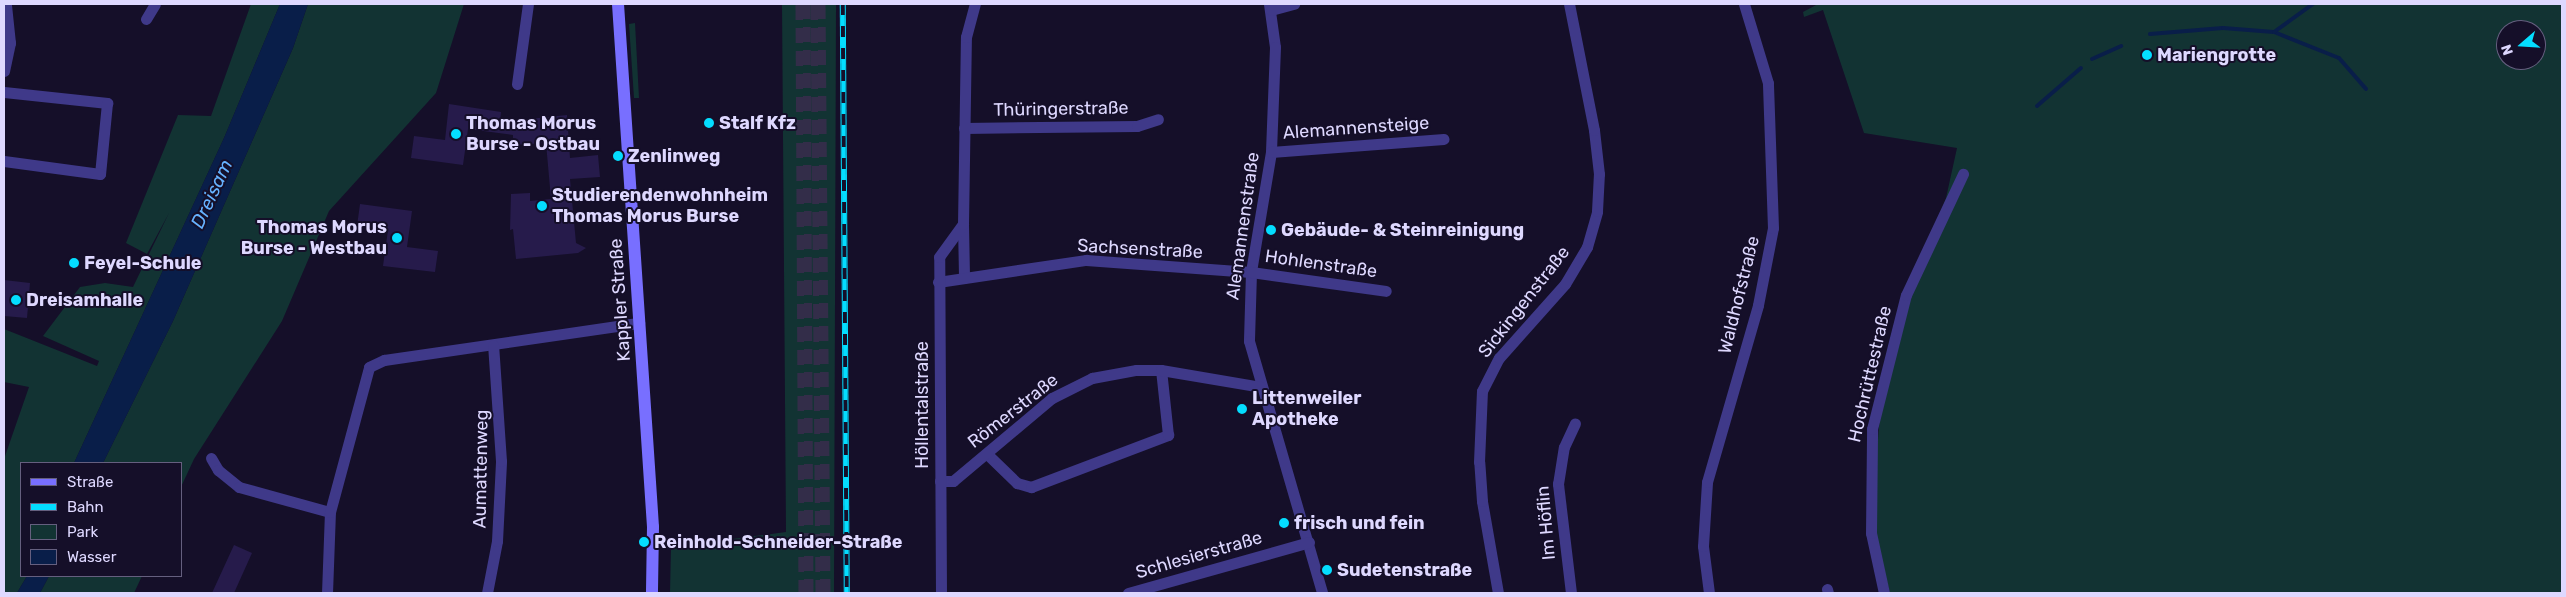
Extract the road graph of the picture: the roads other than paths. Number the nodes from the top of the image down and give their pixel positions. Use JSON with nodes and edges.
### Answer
{"nodes":[{"id":1,"x":6,"y":4,"type":"edge"},
{"id":2,"x":154,"y":4,"type":"edge"},
{"id":3,"x":528,"y":4,"type":"edge"},
{"id":4,"x":618,"y":4,"type":"edge"},
{"id":5,"x":975,"y":4,"type":"edge"},
{"id":6,"x":1294,"y":4,"type":"edge"},
{"id":7,"x":1569,"y":4,"type":"edge"},
{"id":8,"x":1744,"y":4,"type":"edge"},
{"id":9,"x":1270,"y":7,"type":"edge"},
{"id":10,"x":146,"y":19,"type":"dead end"},
{"id":11,"x":4,"y":71,"type":"edge"},
{"id":12,"x":517,"y":84,"type":"dead end"},
{"id":13,"x":4,"y":92,"type":"edge"},
{"id":14,"x":1158,"y":119,"type":"dead end"},
{"id":15,"x":964,"y":128,"type":"junction"},
{"id":16,"x":1444,"y":139,"type":"dead end"},
{"id":17,"x":1272,"y":152,"type":"junction"},
{"id":18,"x":4,"y":161,"type":"edge"},
{"id":19,"x":1963,"y":174,"type":"dead end"},
{"id":20,"x":963,"y":224,"type":"junction"},
{"id":21,"x":1251,"y":272,"type":"junction"},
{"id":22,"x":964,"y":278,"type":"junction"},
{"id":23,"x":938,"y":282,"type":"junction"},
{"id":24,"x":1386,"y":291,"type":"dead end"},
{"id":25,"x":639,"y":323,"type":"junction"},
{"id":26,"x":493,"y":345,"type":"junction"},
{"id":27,"x":1161,"y":370,"type":"junction"},
{"id":28,"x":1260,"y":387,"type":"junction"},
{"id":29,"x":1574,"y":423,"type":"dead end"},
{"id":30,"x":987,"y":454,"type":"junction"},
{"id":31,"x":211,"y":458,"type":"dead end"},
{"id":32,"x":940,"y":481,"type":"junction"},
{"id":33,"x":330,"y":512,"type":"junction"},
{"id":34,"x":1309,"y":542,"type":"junction"},
{"id":35,"x":327,"y":593,"type":"edge"},
{"id":36,"x":487,"y":593,"type":"edge"},
{"id":37,"x":652,"y":593,"type":"edge"},
{"id":38,"x":941,"y":593,"type":"edge"},
{"id":39,"x":1128,"y":593,"type":"edge"},
{"id":40,"x":1322,"y":593,"type":"edge"},
{"id":41,"x":1498,"y":593,"type":"edge"},
{"id":42,"x":1571,"y":593,"type":"edge"},
{"id":43,"x":1709,"y":593,"type":"edge"},
{"id":44,"x":1884,"y":593,"type":"edge"}],
"edges":[{"from":1,"to":11,"type":"street"},
{"from":2,"to":10,"type":"street"},
{"from":3,"to":12,"type":"street"},
{"from":4,"to":25,"type":"street","name":"Kappler Straße"},
{"from":5,"to":15,"type":"street"},
{"from":6,"to":9,"type":"street"},
{"from":7,"to":41,"type":"street","name":"Sickingenstraße"},
{"from":8,"to":43,"type":"street","name":"Waldhofstraße"},
{"from":9,"to":17,"type":"street","name":"Alemannenstraße"},
{"from":13,"to":18,"type":"street"},
{"from":14,"to":15,"type":"street","name":"Thüringerstraße"},
{"from":15,"to":20,"type":"street"},
{"from":16,"to":17,"type":"street","name":"Alemannensteige"},
{"from":17,"to":21,"type":"street","name":"Alemannenstraße"},
{"from":19,"to":44,"type":"street","name":"Hochrüttestraße"},
{"from":20,"to":22,"type":"street"},
{"from":20,"to":23,"type":"street","name":"Höllentalstraße"},
{"from":21,"to":22,"type":"street","name":"Sachsenstraße"},
{"from":21,"to":24,"type":"street","name":"Hohlenstraße"},
{"from":21,"to":28,"type":"street","name":"Alemannenstraße"},
{"from":22,"to":23,"type":"street","name":"Sachsenstraße"},
{"from":23,"to":32,"type":"street","name":"Höllentalstraße"},
{"from":25,"to":26,"type":"street"},
{"from":25,"to":37,"type":"street","name":"Kappler Straße"},
{"from":26,"to":33,"type":"street"},
{"from":26,"to":36,"type":"street","name":"Aumattenweg"},
{"from":27,"to":28,"type":"street","name":"Römerstraße"},
{"from":27,"to":30,"type":"street","name":"Römerstraße"},
{"from":27,"to":30,"type":"street"},
{"from":28,"to":34,"type":"street","name":"Alemannenstraße"},
{"from":29,"to":42,"type":"street","name":"Im Höflin"},
{"from":30,"to":32,"type":"street","name":"Römerstraße"},
{"from":31,"to":33,"type":"street"},
{"from":32,"to":38,"type":"street","name":"Höllentalstraße"},
{"from":33,"to":35,"type":"street"},
{"from":34,"to":39,"type":"street","name":"Schlesierstraße"},
{"from":34,"to":40,"type":"street","name":"Alemannenstraße"}]}
